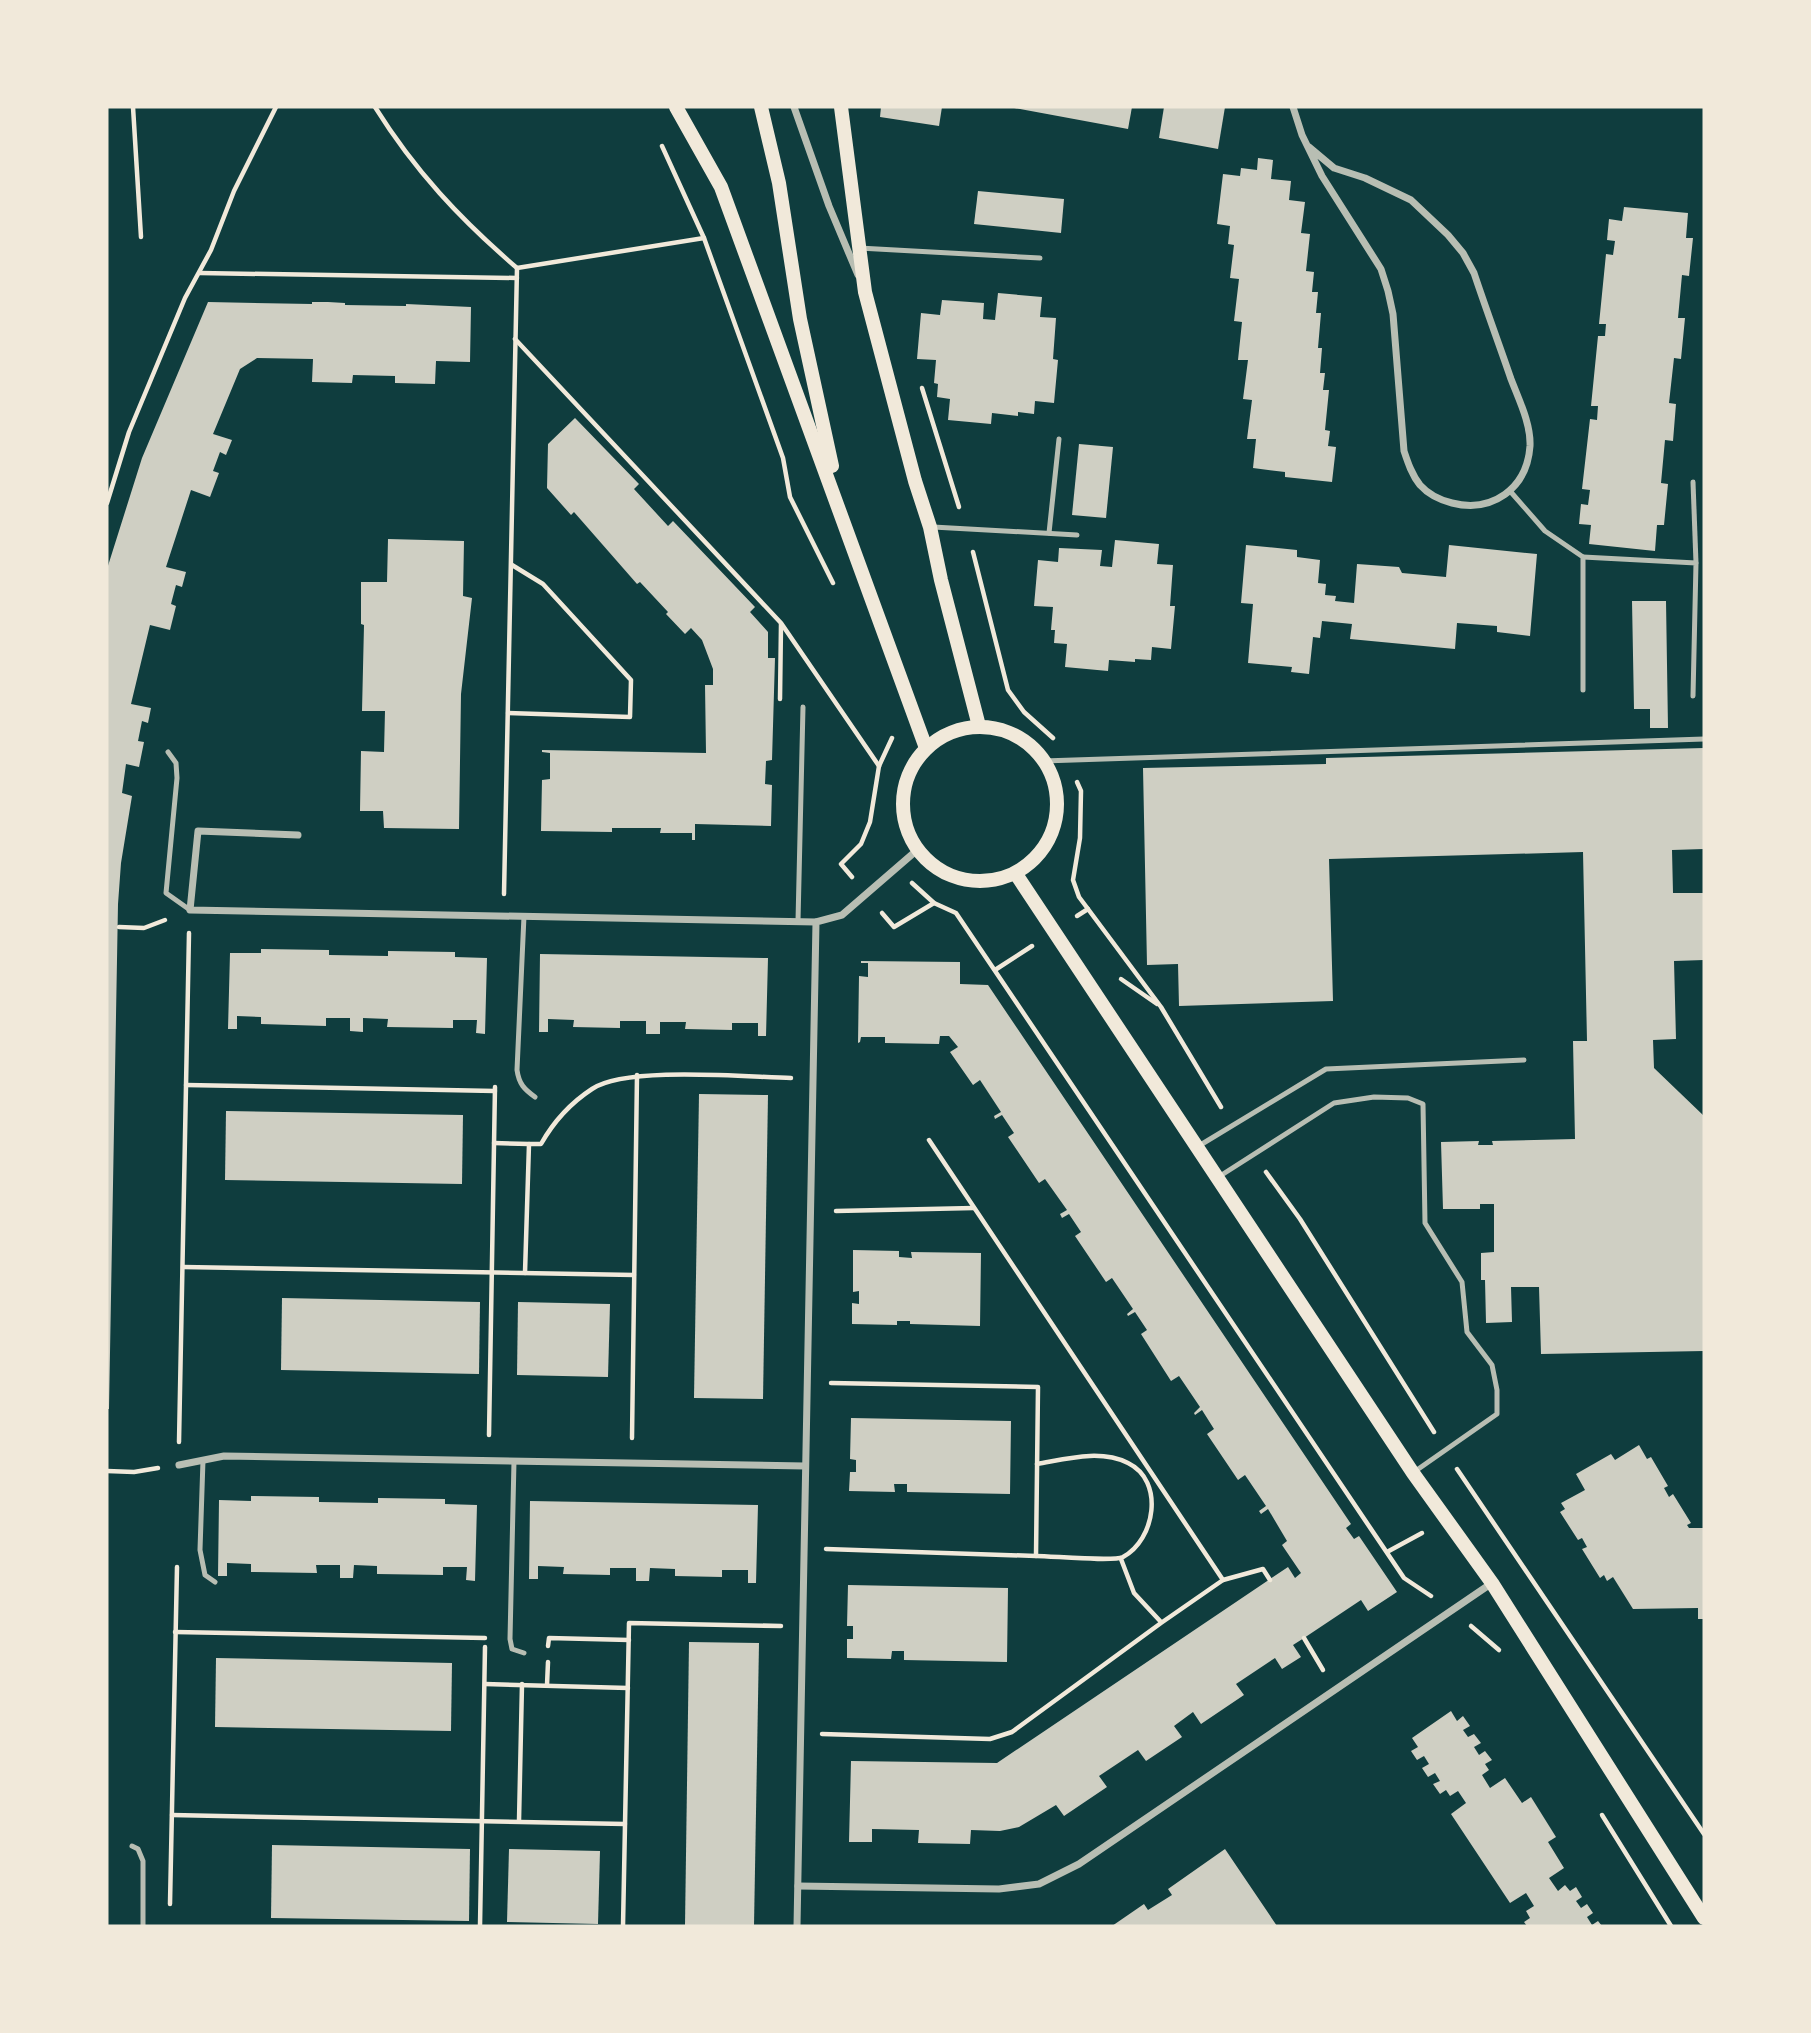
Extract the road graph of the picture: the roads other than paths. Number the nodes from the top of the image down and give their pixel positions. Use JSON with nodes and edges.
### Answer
{"nodes":[{"id":1,"x":676,"y":107,"type":"edge"},
{"id":2,"x":761,"y":107,"type":"edge"},
{"id":3,"x":794,"y":107,"type":"edge"},
{"id":4,"x":841,"y":107,"type":"edge"},
{"id":5,"x":1293,"y":107,"type":"edge"},
{"id":6,"x":1309,"y":147,"type":"junction"},
{"id":7,"x":859,"y":248,"type":"junction"},
{"id":8,"x":1040,"y":257,"type":"dead end"},
{"id":9,"x":865,"y":292,"type":"junction"},
{"id":10,"x":1059,"y":439,"type":"dead end"},
{"id":11,"x":1693,"y":482,"type":"dead end"},
{"id":12,"x":1510,"y":491,"type":"junction"},
{"id":13,"x":842,"y":515,"type":"junction"},
{"id":14,"x":930,"y":527,"type":"junction"},
{"id":15,"x":1049,"y":533,"type":"junction"},
{"id":16,"x":1077,"y":534,"type":"dead end"},
{"id":17,"x":1583,"y":557,"type":"junction"},
{"id":18,"x":1696,"y":564,"type":"junction"},
{"id":19,"x":1583,"y":690,"type":"dead end"},
{"id":20,"x":1693,"y":696,"type":"dead end"},
{"id":21,"x":803,"y":707,"type":"dead end"},
{"id":22,"x":979,"y":726,"type":"junction"},
{"id":23,"x":1704,"y":739,"type":"edge"},
{"id":24,"x":926,"y":747,"type":"junction"},
{"id":25,"x":168,"y":752,"type":"dead end"},
{"id":26,"x":1043,"y":761,"type":"junction"},
{"id":27,"x":298,"y":835,"type":"dead end"},
{"id":28,"x":916,"y":851,"type":"junction"},
{"id":29,"x":1016,"y":874,"type":"junction"},
{"id":30,"x":190,"y":910,"type":"junction"},
{"id":31,"x":524,"y":916,"type":"junction"},
{"id":32,"x":798,"y":921,"type":"junction"},
{"id":33,"x":816,"y":922,"type":"junction"},
{"id":34,"x":1524,"y":1060,"type":"dead end"},
{"id":35,"x":535,"y":1097,"type":"dead end"},
{"id":36,"x":1197,"y":1147,"type":"junction"},
{"id":37,"x":1217,"y":1178,"type":"junction"},
{"id":38,"x":204,"y":1460,"type":"junction"},
{"id":39,"x":514,"y":1461,"type":"junction"},
{"id":40,"x":179,"y":1465,"type":"road end"},
{"id":41,"x":806,"y":1466,"type":"junction"},
{"id":42,"x":1413,"y":1473,"type":"junction"},
{"id":43,"x":215,"y":1582,"type":"dead end"},
{"id":44,"x":1492,"y":1583,"type":"junction"},
{"id":45,"x":524,"y":1653,"type":"dead end"},
{"id":46,"x":132,"y":1846,"type":"dead end"},
{"id":47,"x":798,"y":1886,"type":"junction"},
{"id":48,"x":1704,"y":1918,"type":"edge"},
{"id":49,"x":143,"y":1926,"type":"edge"},
{"id":50,"x":797,"y":1926,"type":"edge"}],
"edges":[{"from":1,"to":13,"type":"main road"},
{"from":2,"to":13,"type":"main road"},
{"from":3,"to":9,"type":"street"},
{"from":4,"to":7,"type":"main road"},
{"from":5,"to":6,"type":"street"},
{"from":6,"to":12,"type":"street"},
{"from":6,"to":12,"type":"street"},
{"from":7,"to":8,"type":"lane"},
{"from":7,"to":9,"type":"main road"},
{"from":9,"to":14,"type":"main road"},
{"from":10,"to":15,"type":"lane"},
{"from":11,"to":18,"type":"lane"},
{"from":12,"to":17,"type":"lane"},
{"from":13,"to":24,"type":"main road"},
{"from":14,"to":15,"type":"lane"},
{"from":14,"to":22,"type":"main road"},
{"from":15,"to":16,"type":"lane"},
{"from":17,"to":18,"type":"lane"},
{"from":17,"to":19,"type":"lane"},
{"from":18,"to":20,"type":"lane"},
{"from":21,"to":32,"type":"lane"},
{"from":22,"to":24,"type":"main road"},
{"from":22,"to":26,"type":"main road"},
{"from":23,"to":26,"type":"lane"},
{"from":24,"to":28,"type":"main road"},
{"from":25,"to":30,"type":"lane"},
{"from":26,"to":29,"type":"main road"},
{"from":27,"to":30,"type":"street"},
{"from":28,"to":29,"type":"main road"},
{"from":28,"to":33,"type":"street"},
{"from":29,"to":36,"type":"main road"},
{"from":30,"to":31,"type":"street"},
{"from":31,"to":32,"type":"street"},
{"from":31,"to":35,"type":"lane"},
{"from":32,"to":33,"type":"street"},
{"from":33,"to":41,"type":"street"},
{"from":34,"to":36,"type":"lane"},
{"from":36,"to":37,"type":"main road"},
{"from":37,"to":42,"type":"main road"},
{"from":37,"to":42,"type":"lane"},
{"from":38,"to":39,"type":"street"},
{"from":38,"to":40,"type":"street"},
{"from":38,"to":43,"type":"lane"},
{"from":39,"to":41,"type":"street"},
{"from":39,"to":45,"type":"lane"},
{"from":41,"to":47,"type":"street"},
{"from":42,"to":44,"type":"main road"},
{"from":44,"to":47,"type":"street"},
{"from":44,"to":48,"type":"main road"},
{"from":46,"to":49,"type":"lane"},
{"from":47,"to":50,"type":"street"}]}
